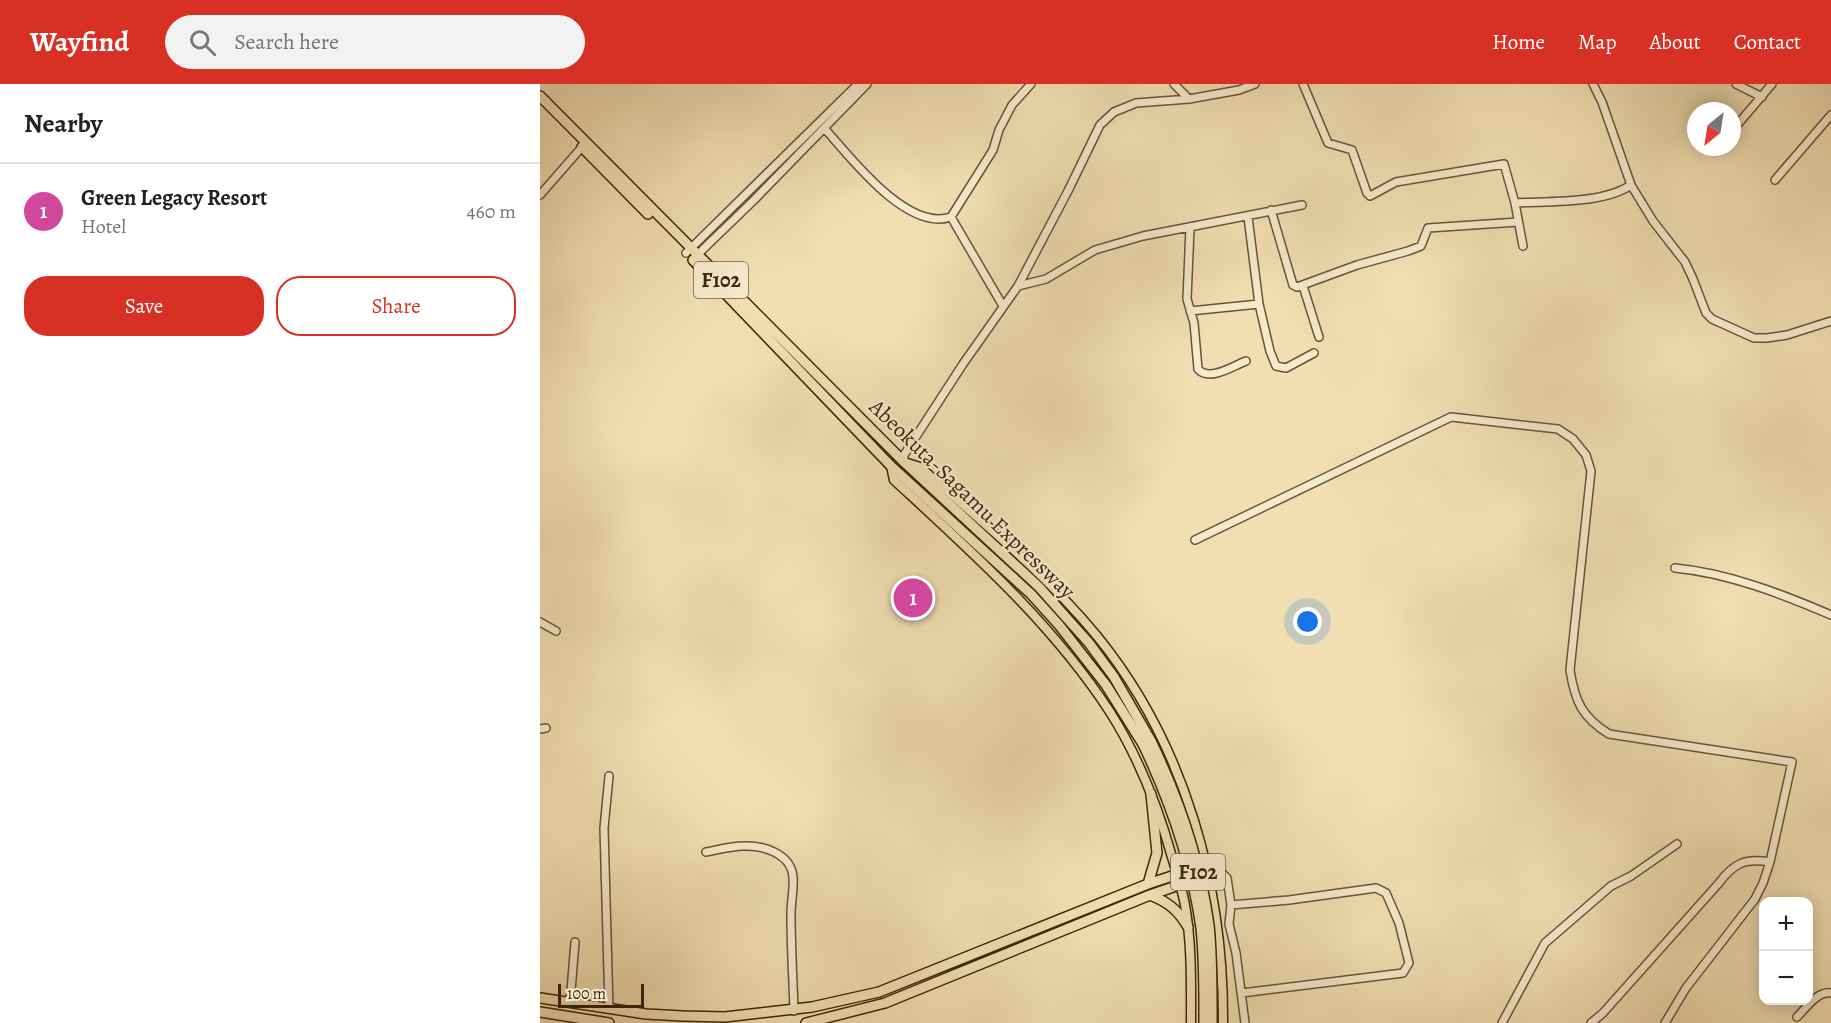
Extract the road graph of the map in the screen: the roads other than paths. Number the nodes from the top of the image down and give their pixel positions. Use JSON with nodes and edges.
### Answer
{"nodes":[{"id":1,"x":858,"y":84,"type":"edge"},
{"id":2,"x":867,"y":84,"type":"edge"},
{"id":3,"x":1031,"y":84,"type":"edge"},
{"id":4,"x":1174,"y":84,"type":"edge"},
{"id":5,"x":1255,"y":84,"type":"edge"},
{"id":6,"x":1303,"y":84,"type":"edge"},
{"id":7,"x":1593,"y":84,"type":"edge"},
{"id":8,"x":1736,"y":84,"type":"edge"},
{"id":9,"x":1772,"y":84,"type":"edge"},
{"id":10,"x":1237,"y":87,"type":"edge"},
{"id":11,"x":540,"y":96,"type":"edge"},
{"id":12,"x":1762,"y":97,"type":"junction"},
{"id":13,"x":1189,"y":99,"type":"junction"},
{"id":14,"x":540,"y":105,"type":"edge"},
{"id":15,"x":1831,"y":115,"type":"edge"},
{"id":16,"x":1741,"y":121,"type":"edge"},
{"id":17,"x":825,"y":129,"type":"junction"},
{"id":18,"x":582,"y":147,"type":"junction"},
{"id":19,"x":1775,"y":180,"type":"dead end"},
{"id":20,"x":1631,"y":185,"type":"junction"},
{"id":21,"x":540,"y":195,"type":"edge"},
{"id":22,"x":1515,"y":203,"type":"junction"},
{"id":23,"x":1302,"y":205,"type":"dead end"},
{"id":24,"x":1271,"y":210,"type":"junction"},
{"id":25,"x":1248,"y":216,"type":"junction"},
{"id":26,"x":951,"y":217,"type":"junction"},
{"id":27,"x":1518,"y":222,"type":"junction"},
{"id":28,"x":1190,"y":228,"type":"junction"},
{"id":29,"x":1523,"y":246,"type":"dead end"},
{"id":30,"x":691,"y":254,"type":"junction"},
{"id":31,"x":1018,"y":286,"type":"junction"},
{"id":32,"x":1302,"y":286,"type":"junction"},
{"id":33,"x":1259,"y":304,"type":"junction"},
{"id":34,"x":1003,"y":306,"type":"junction"},
{"id":35,"x":1190,"y":311,"type":"junction"},
{"id":36,"x":1831,"y":321,"type":"edge"},
{"id":37,"x":1319,"y":337,"type":"dead end"},
{"id":38,"x":1314,"y":353,"type":"dead end"},
{"id":39,"x":1246,"y":361,"type":"dead end"},
{"id":40,"x":904,"y":462,"type":"junction"},
{"id":41,"x":891,"y":466,"type":"junction"},
{"id":42,"x":1195,"y":540,"type":"dead end"},
{"id":43,"x":1675,"y":568,"type":"dead end"},
{"id":44,"x":1831,"y":615,"type":"edge"},
{"id":45,"x":540,"y":622,"type":"edge"},
{"id":46,"x":556,"y":631,"type":"dead end"},
{"id":47,"x":1147,"y":742,"type":"junction"},
{"id":48,"x":609,"y":777,"type":"dead end"},
{"id":49,"x":1151,"y":794,"type":"junction"},
{"id":50,"x":1677,"y":844,"type":"dead end"},
{"id":51,"x":706,"y":852,"type":"dead end"},
{"id":52,"x":1770,"y":862,"type":"junction"},
{"id":53,"x":1205,"y":865,"type":"junction"},
{"id":54,"x":1177,"y":874,"type":"junction"},
{"id":55,"x":1208,"y":876,"type":"junction"},
{"id":56,"x":1148,"y":884,"type":"junction"},
{"id":57,"x":1180,"y":885,"type":"junction"},
{"id":58,"x":1150,"y":895,"type":"junction"},
{"id":59,"x":1231,"y":905,"type":"junction"},
{"id":60,"x":1188,"y":927,"type":"junction"},
{"id":61,"x":575,"y":942,"type":"dead end"},
{"id":62,"x":1242,"y":993,"type":"junction"},
{"id":63,"x":1831,"y":993,"type":"edge"},
{"id":64,"x":540,"y":998,"type":"edge"},
{"id":65,"x":570,"y":1003,"type":"junction"},
{"id":66,"x":812,"y":1007,"type":"junction"},
{"id":67,"x":609,"y":1009,"type":"junction"},
{"id":68,"x":794,"y":1011,"type":"junction"},
{"id":69,"x":540,"y":1012,"type":"edge"},
{"id":70,"x":1208,"y":1012,"type":"junction"},
{"id":71,"x":1797,"y":1017,"type":"dead end"},
{"id":72,"x":816,"y":1021,"type":"junction"},
{"id":73,"x":609,"y":1023,"type":"edge"},
{"id":74,"x":806,"y":1023,"type":"edge"},
{"id":75,"x":1191,"y":1023,"type":"edge"},
{"id":76,"x":1204,"y":1023,"type":"edge"},
{"id":77,"x":1212,"y":1023,"type":"edge"},
{"id":78,"x":1223,"y":1023,"type":"edge"},
{"id":79,"x":1245,"y":1023,"type":"edge"},
{"id":80,"x":1502,"y":1023,"type":"edge"},
{"id":81,"x":1591,"y":1023,"type":"edge"},
{"id":82,"x":1665,"y":1023,"type":"edge"}],
"edges":[{"from":1,"to":30,"type":"street"},
{"from":2,"to":17,"type":"street"},
{"from":3,"to":26,"type":"street"},
{"from":4,"to":13,"type":"street"},
{"from":5,"to":10,"type":"street"},
{"from":6,"to":22,"type":"street"},
{"from":7,"to":20,"type":"street"},
{"from":8,"to":12,"type":"street"},
{"from":9,"to":12,"type":"street"},
{"from":10,"to":13,"type":"street"},
{"from":11,"to":30,"type":"highway","name":"Abeokuta-Sagamu Expressway","number":"F102"},
{"from":12,"to":16,"type":"street"},
{"from":13,"to":31,"type":"street"},
{"from":14,"to":18,"type":"highway","name":"Abeokuta-Sagamu Expressway","number":"F102"},
{"from":15,"to":19,"type":"street"},
{"from":17,"to":26,"type":"street"},
{"from":17,"to":30,"type":"street"},
{"from":18,"to":21,"type":"street"},
{"from":18,"to":30,"type":"highway","name":"Abeokuta-Sagamu Expressway","number":"F102"},
{"from":20,"to":22,"type":"street"},
{"from":20,"to":36,"type":"street"},
{"from":22,"to":27,"type":"street"},
{"from":23,"to":24,"type":"street"},
{"from":24,"to":25,"type":"street"},
{"from":24,"to":32,"type":"street"},
{"from":25,"to":28,"type":"street"},
{"from":25,"to":33,"type":"street"},
{"from":26,"to":34,"type":"street"},
{"from":27,"to":29,"type":"street"},
{"from":27,"to":32,"type":"street"},
{"from":28,"to":31,"type":"street"},
{"from":28,"to":35,"type":"street"},
{"from":30,"to":40,"type":"highway","name":"Abeokuta-Sagamu Expressway","number":"F102"},
{"from":30,"to":41,"type":"highway","name":"Abeokuta-Sagamu Expressway","number":"F102"},
{"from":31,"to":34,"type":"street"},
{"from":32,"to":37,"type":"street"},
{"from":33,"to":35,"type":"street"},
{"from":33,"to":38,"type":"street"},
{"from":34,"to":40,"type":"street"},
{"from":35,"to":39,"type":"street"},
{"from":40,"to":47,"type":"highway","name":"Abeokuta-Sagamu Expressway","number":"F102"},
{"from":40,"to":53,"type":"main road"},
{"from":41,"to":47,"type":"highway","name":"Abeokuta-Sagamu Expressway","number":"F102"},
{"from":41,"to":49,"type":"main road"},
{"from":42,"to":52,"type":"street"},
{"from":43,"to":44,"type":"street"},
{"from":45,"to":46,"type":"street"},
{"from":47,"to":70,"type":"highway","name":"Abeokuta-Sagamu Expressway","number":"F102","bridge":true},
{"from":48,"to":67,"type":"street"},
{"from":49,"to":54,"type":"main road"},
{"from":49,"to":56,"type":"highway"},
{"from":50,"to":80,"type":"street"},
{"from":51,"to":68,"type":"street"},
{"from":52,"to":81,"type":"street"},
{"from":52,"to":82,"type":"street"},
{"from":53,"to":54,"type":"highway"},
{"from":53,"to":55,"type":"main road"},
{"from":54,"to":56,"type":"highway"},
{"from":54,"to":57,"type":"main road"},
{"from":55,"to":57,"type":"highway"},
{"from":55,"to":59,"type":"street"},
{"from":55,"to":78,"type":"main road"},
{"from":56,"to":66,"type":"highway"},
{"from":57,"to":58,"type":"highway"},
{"from":57,"to":60,"type":"main road"},
{"from":58,"to":60,"type":"highway"},
{"from":58,"to":72,"type":"highway"},
{"from":59,"to":62,"type":"street"},
{"from":59,"to":62,"type":"street"},
{"from":60,"to":75,"type":"main road"},
{"from":61,"to":65,"type":"street"},
{"from":62,"to":79,"type":"street"},
{"from":63,"to":71,"type":"street"},
{"from":64,"to":65,"type":"highway"},
{"from":65,"to":67,"type":"highway"},
{"from":66,"to":68,"type":"highway"},
{"from":66,"to":72,"type":"highway"},
{"from":67,"to":68,"type":"highway"},
{"from":69,"to":73,"type":"highway"},
{"from":70,"to":76,"type":"highway","name":"Abeokuta-Sagamu Expressway","number":"F102"},
{"from":70,"to":77,"type":"highway","name":"Abeokuta-Sagamu Expressway","number":"F102"},
{"from":72,"to":74,"type":"highway"}]}
